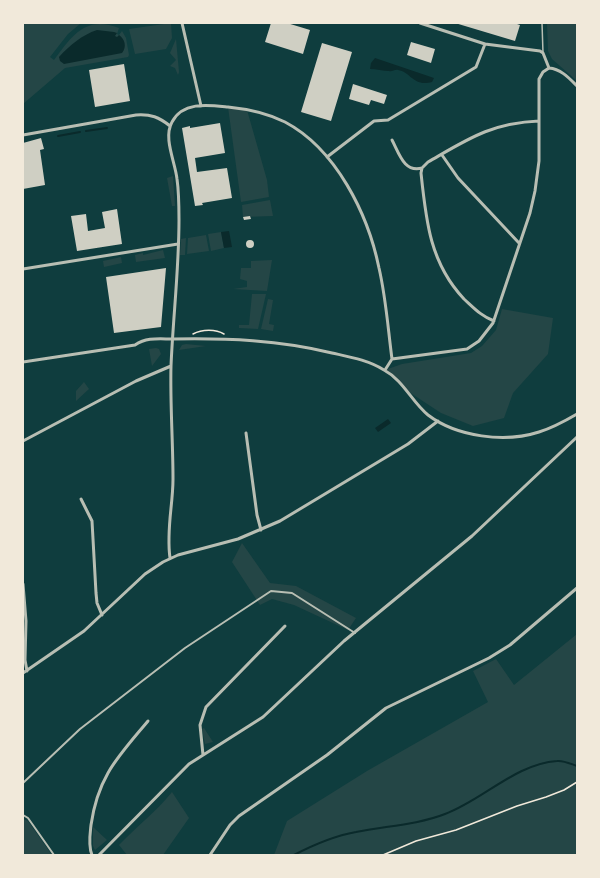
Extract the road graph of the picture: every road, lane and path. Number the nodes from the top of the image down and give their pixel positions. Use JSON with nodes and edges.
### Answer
{"nodes":[{"id":1,"x":182,"y":23,"type":"edge"},
{"id":2,"x":420,"y":23,"type":"edge"},
{"id":3,"x":542,"y":23,"type":"edge"},
{"id":4,"x":485,"y":44,"type":"junction"},
{"id":5,"x":543,"y":53,"type":"junction"},
{"id":6,"x":549,"y":68,"type":"junction"},
{"id":7,"x":577,"y":86,"type":"edge"},
{"id":8,"x":201,"y":106,"type":"junction"},
{"id":9,"x":539,"y":121,"type":"junction"},
{"id":10,"x":170,"y":126,"type":"junction"},
{"id":11,"x":23,"y":135,"type":"edge"},
{"id":12,"x":392,"y":140,"type":"dead end"},
{"id":13,"x":442,"y":154,"type":"junction"},
{"id":14,"x":328,"y":158,"type":"junction"},
{"id":15,"x":422,"y":168,"type":"junction"},
{"id":16,"x":519,"y":243,"type":"junction"},
{"id":17,"x":178,"y":244,"type":"junction"},
{"id":18,"x":23,"y":268,"type":"edge"},
{"id":19,"x":494,"y":321,"type":"junction"},
{"id":20,"x":185,"y":338,"type":"junction"},
{"id":21,"x":229,"y":338,"type":"junction"},
{"id":22,"x":174,"y":339,"type":"junction"},
{"id":23,"x":392,"y":359,"type":"junction"},
{"id":24,"x":23,"y":362,"type":"edge"},
{"id":25,"x":171,"y":366,"type":"junction"},
{"id":26,"x":385,"y":370,"type":"junction"},
{"id":27,"x":577,"y":414,"type":"edge"},
{"id":28,"x":438,"y":421,"type":"junction"},
{"id":29,"x":246,"y":433,"type":"dead end"},
{"id":30,"x":577,"y":437,"type":"edge"},
{"id":31,"x":23,"y":441,"type":"edge"},
{"id":32,"x":81,"y":499,"type":"dead end"},
{"id":33,"x":261,"y":530,"type":"junction"},
{"id":34,"x":170,"y":558,"type":"junction"},
{"id":35,"x":23,"y":584,"type":"edge"},
{"id":36,"x":577,"y":588,"type":"edge"},
{"id":37,"x":102,"y":615,"type":"junction"},
{"id":38,"x":285,"y":626,"type":"dead end"},
{"id":39,"x":355,"y":632,"type":"junction"},
{"id":40,"x":27,"y":671,"type":"junction"},
{"id":41,"x":23,"y":673,"type":"edge"},
{"id":42,"x":148,"y":721,"type":"dead end"},
{"id":43,"x":203,"y":755,"type":"junction"},
{"id":44,"x":577,"y":782,"type":"edge"},
{"id":45,"x":23,"y":783,"type":"edge"},
{"id":46,"x":23,"y":815,"type":"edge"},
{"id":47,"x":54,"y":855,"type":"edge"},
{"id":48,"x":92,"y":855,"type":"edge"},
{"id":49,"x":99,"y":855,"type":"edge"},
{"id":50,"x":210,"y":855,"type":"edge"},
{"id":51,"x":383,"y":855,"type":"edge"}],
"edges":[{"from":1,"to":8,"type":"street"},
{"from":2,"to":4,"type":"street"},
{"from":3,"to":5,"type":"lane"},
{"from":4,"to":5,"type":"street"},
{"from":4,"to":14,"type":"street"},
{"from":5,"to":6,"type":"street"},
{"from":6,"to":7,"type":"street"},
{"from":6,"to":9,"type":"street"},
{"from":8,"to":10,"type":"street"},
{"from":8,"to":14,"type":"street"},
{"from":9,"to":13,"type":"street"},
{"from":9,"to":16,"type":"street"},
{"from":10,"to":11,"type":"street"},
{"from":10,"to":17,"type":"street"},
{"from":12,"to":15,"type":"street"},
{"from":13,"to":15,"type":"street"},
{"from":13,"to":16,"type":"street"},
{"from":14,"to":23,"type":"street"},
{"from":15,"to":19,"type":"street"},
{"from":16,"to":19,"type":"street"},
{"from":17,"to":18,"type":"street"},
{"from":17,"to":22,"type":"street"},
{"from":19,"to":23,"type":"street"},
{"from":20,"to":21,"type":"street"},
{"from":20,"to":21,"type":"path"},
{"from":20,"to":22,"type":"street"},
{"from":21,"to":26,"type":"street"},
{"from":22,"to":24,"type":"street"},
{"from":22,"to":25,"type":"street"},
{"from":23,"to":26,"type":"street"},
{"from":25,"to":31,"type":"street"},
{"from":25,"to":34,"type":"street"},
{"from":26,"to":28,"type":"street"},
{"from":27,"to":28,"type":"street"},
{"from":28,"to":33,"type":"street"},
{"from":29,"to":33,"type":"street"},
{"from":30,"to":39,"type":"street"},
{"from":32,"to":37,"type":"street"},
{"from":33,"to":34,"type":"street"},
{"from":34,"to":37,"type":"street"},
{"from":35,"to":40,"type":"street"},
{"from":36,"to":50,"type":"street"},
{"from":37,"to":40,"type":"street"},
{"from":38,"to":43,"type":"street"},
{"from":39,"to":43,"type":"street"},
{"from":39,"to":45,"type":"street"},
{"from":40,"to":41,"type":"street"},
{"from":42,"to":48,"type":"street"},
{"from":43,"to":49,"type":"street"},
{"from":44,"to":51,"type":"path"},
{"from":46,"to":47,"type":"street"}]}
